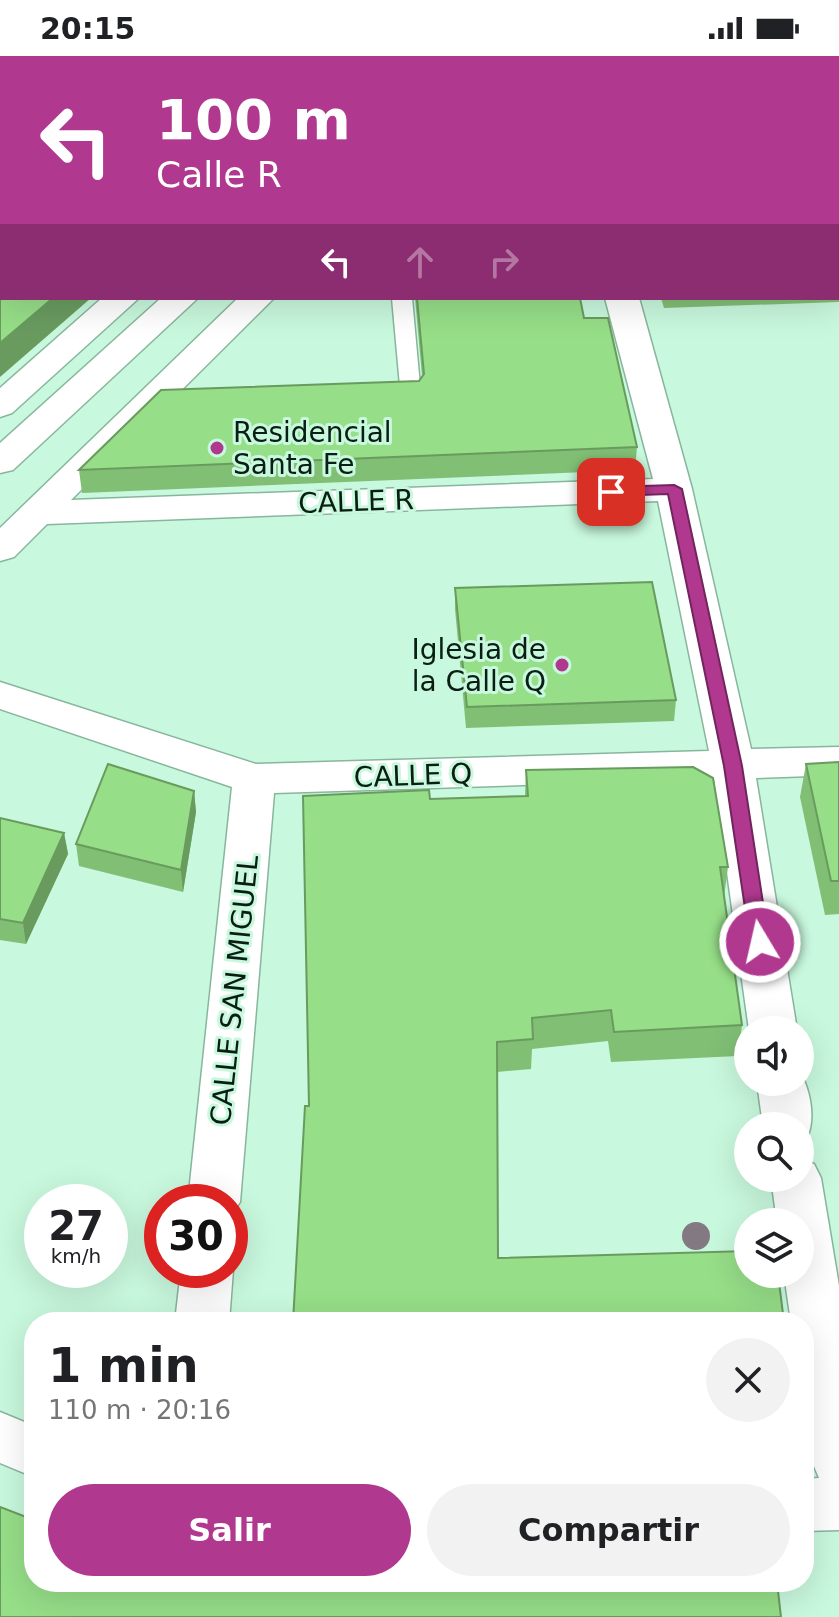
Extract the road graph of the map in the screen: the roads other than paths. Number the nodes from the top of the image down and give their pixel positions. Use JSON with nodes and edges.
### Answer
{"nodes":[{"id":1,"x":120,"y":300,"type":"edge"},
{"id":2,"x":179,"y":300,"type":"edge"},
{"id":3,"x":255,"y":300,"type":"edge"},
{"id":4,"x":402,"y":300,"type":"edge"},
{"id":5,"x":623,"y":300,"type":"edge"},
{"id":6,"x":411,"y":397,"type":"edge"},
{"id":7,"x":0,"y":406,"type":"edge"},
{"id":8,"x":0,"y":462,"type":"edge"},
{"id":9,"x":674,"y":489,"type":"junction"},
{"id":10,"x":37,"y":513,"type":"junction"},
{"id":11,"x":0,"y":549,"type":"edge"},
{"id":12,"x":0,"y":695,"type":"edge"},
{"id":13,"x":839,"y":761,"type":"edge"},
{"id":14,"x":733,"y":766,"type":"junction"},
{"id":15,"x":254,"y":779,"type":"junction"},
{"id":16,"x":771,"y":1016,"type":"edge"},
{"id":17,"x":216,"y":1184,"type":"edge"},
{"id":18,"x":798,"y":1192,"type":"edge"},
{"id":19,"x":205,"y":1288,"type":"edge"},
{"id":20,"x":203,"y":1312,"type":"edge"},
{"id":21,"x":0,"y":1437,"type":"edge"},
{"id":22,"x":24,"y":1448,"type":"edge"},
{"id":23,"x":839,"y":1461,"type":"edge"},
{"id":24,"x":839,"y":1504,"type":"edge"},
{"id":25,"x":814,"y":1505,"type":"edge"}],
"edges":[{"from":1,"to":7,"type":"street"},
{"from":2,"to":8,"type":"street"},
{"from":3,"to":10,"type":"street"},
{"from":4,"to":6,"type":"lane"},
{"from":5,"to":9,"type":"street"},
{"from":9,"to":10,"type":"street","name":"CALLE R"},
{"from":9,"to":14,"type":"street"},
{"from":10,"to":11,"type":"street"},
{"from":12,"to":15,"type":"street","name":"CALLE Q"},
{"from":13,"to":14,"type":"street","name":"CALLE Q"},
{"from":14,"to":15,"type":"street","name":"CALLE Q"},
{"from":14,"to":16,"type":"street"},
{"from":15,"to":17,"type":"street","name":"CALLE SAN MIGUEL"},
{"from":18,"to":23,"type":"street"},
{"from":19,"to":20,"type":"street"},
{"from":21,"to":22,"type":"street"},
{"from":24,"to":25,"type":"street"}]}
